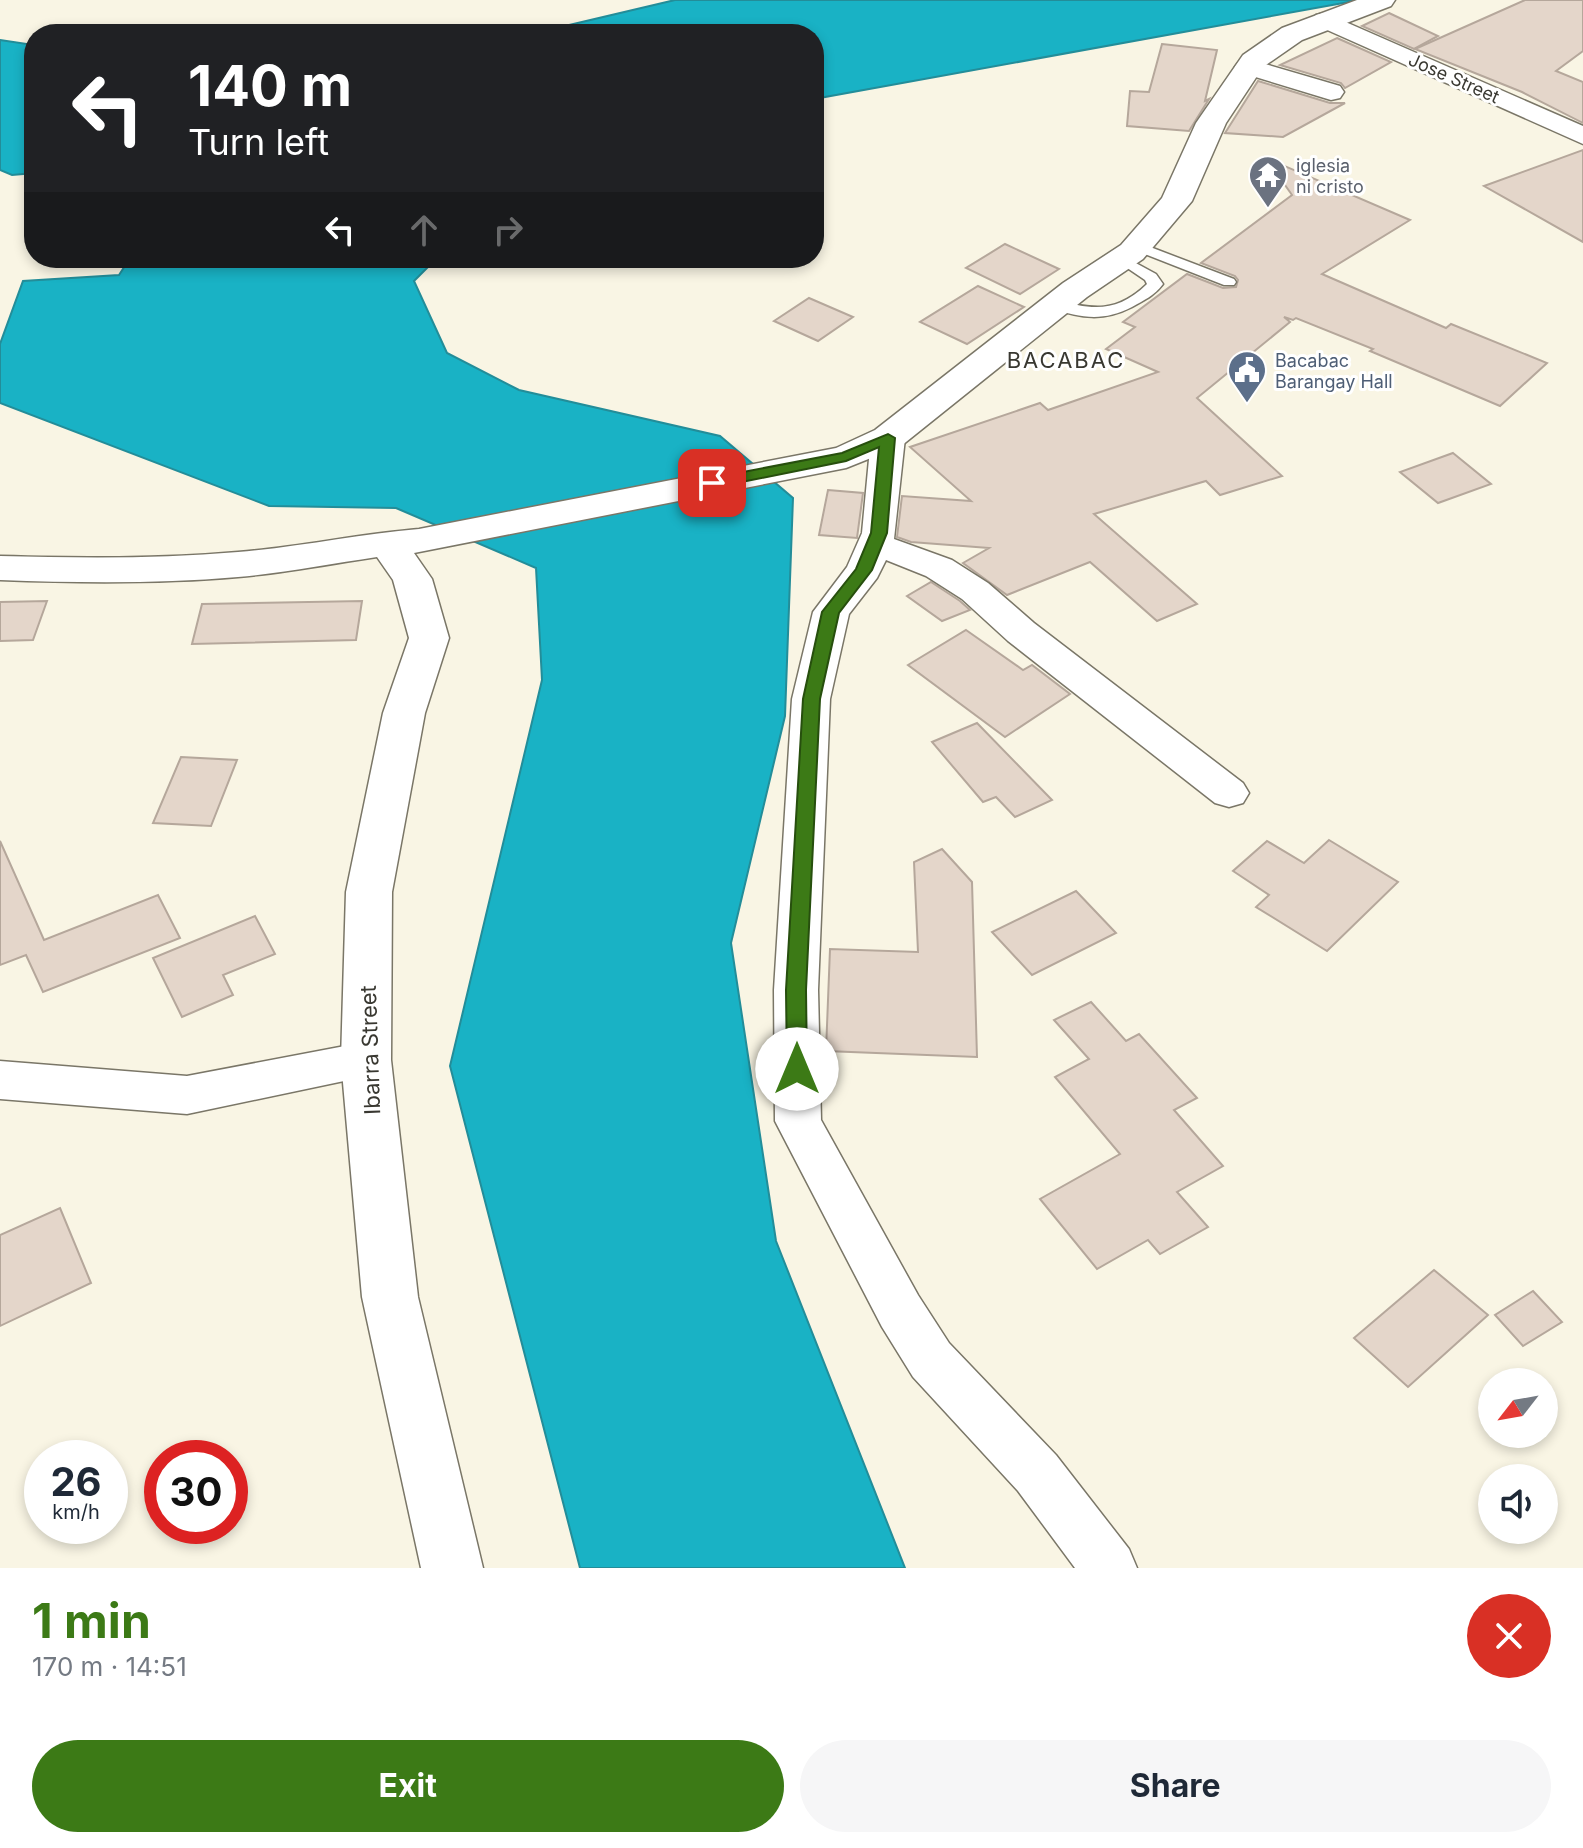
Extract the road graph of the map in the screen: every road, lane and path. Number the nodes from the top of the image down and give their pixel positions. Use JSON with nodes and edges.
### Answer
{"nodes":[{"id":1,"x":1382,"y":0,"type":"edge"},
{"id":2,"x":1325,"y":20,"type":"junction"},
{"id":3,"x":1248,"y":67,"type":"junction"},
{"id":4,"x":1331,"y":92,"type":"dead end"},
{"id":5,"x":1583,"y":136,"type":"edge"},
{"id":6,"x":1129,"y":252,"type":"junction"},
{"id":7,"x":1229,"y":282,"type":"dead end"},
{"id":8,"x":1056,"y":305,"type":"junction"},
{"id":9,"x":888,"y":438,"type":"junction"},
{"id":10,"x":402,"y":542,"type":"junction"},
{"id":11,"x":875,"y":544,"type":"junction"},
{"id":12,"x":0,"y":568,"type":"edge"},
{"id":13,"x":1229,"y":793,"type":"dead end"},
{"id":14,"x":366,"y":1060,"type":"junction"},
{"id":15,"x":0,"y":1080,"type":"edge"},
{"id":16,"x":452,"y":1568,"type":"edge"},
{"id":17,"x":1109,"y":1568,"type":"edge"}],
"edges":[{"from":1,"to":2,"type":"street"},
{"from":2,"to":3,"type":"street"},
{"from":2,"to":5,"type":"street","name":"Jose Street"},
{"from":3,"to":4,"type":"street"},
{"from":3,"to":6,"type":"street"},
{"from":6,"to":7,"type":"lane"},
{"from":6,"to":8,"type":"street"},
{"from":6,"to":8,"type":"lane"},
{"from":8,"to":9,"type":"street"},
{"from":9,"to":10,"type":"street"},
{"from":9,"to":11,"type":"street"},
{"from":10,"to":12,"type":"street"},
{"from":10,"to":14,"type":"street","name":"Ibarra Street"},
{"from":11,"to":13,"type":"street"},
{"from":11,"to":17,"type":"street"},
{"from":14,"to":15,"type":"street"},
{"from":14,"to":16,"type":"street","name":"Ibarra Street"}]}
